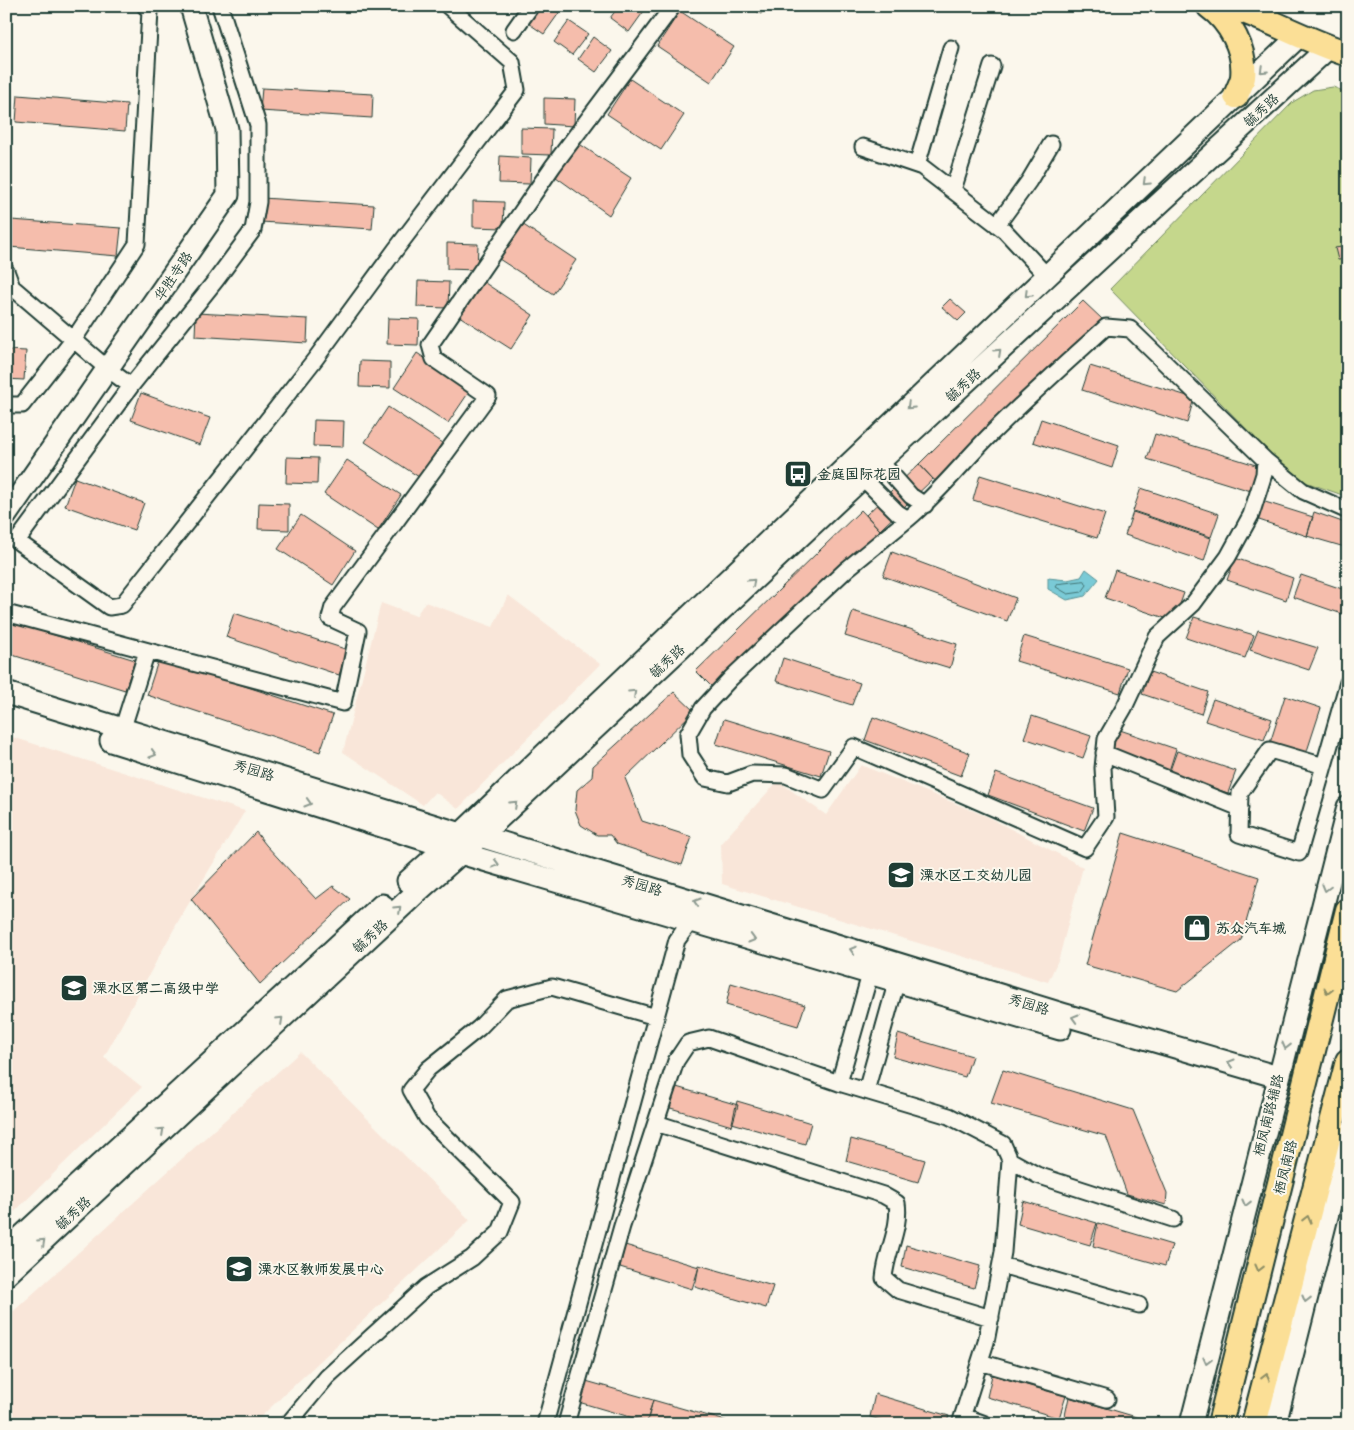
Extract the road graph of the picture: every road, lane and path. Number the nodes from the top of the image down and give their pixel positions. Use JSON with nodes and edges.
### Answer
{"nodes":[{"id":1,"x":145,"y":6,"type":"edge"},
{"id":2,"x":192,"y":6,"type":"edge"},
{"id":3,"x":220,"y":6,"type":"edge"},
{"id":4,"x":448,"y":6,"type":"edge"},
{"id":5,"x":531,"y":6,"type":"edge"},
{"id":6,"x":674,"y":6,"type":"edge"},
{"id":7,"x":1209,"y":6,"type":"edge"},
{"id":8,"x":1230,"y":6,"type":"edge"},
{"id":9,"x":514,"y":30,"type":"dead end"},
{"id":10,"x":1299,"y":36,"type":"junction"},
{"id":11,"x":951,"y":48,"type":"dead end"},
{"id":12,"x":1338,"y":51,"type":"edge"},
{"id":13,"x":992,"y":66,"type":"dead end"},
{"id":14,"x":1236,"y":96,"type":"junction"},
{"id":15,"x":1051,"y":144,"type":"dead end"},
{"id":16,"x":863,"y":147,"type":"dead end"},
{"id":17,"x":917,"y":165,"type":"junction"},
{"id":18,"x":953,"y":190,"type":"junction"},
{"id":19,"x":997,"y":225,"type":"junction"},
{"id":20,"x":6,"y":271,"type":"edge"},
{"id":21,"x":1047,"y":276,"type":"junction"},
{"id":22,"x":74,"y":339,"type":"junction"},
{"id":23,"x":109,"y":370,"type":"junction"},
{"id":24,"x":131,"y":386,"type":"junction"},
{"id":25,"x":6,"y":405,"type":"edge"},
{"id":26,"x":1265,"y":460,"type":"junction"},
{"id":27,"x":880,"y":461,"type":"junction"},
{"id":28,"x":863,"y":478,"type":"junction"},
{"id":29,"x":924,"y":505,"type":"junction"},
{"id":30,"x":1348,"y":512,"type":"edge"},
{"id":31,"x":6,"y":515,"type":"edge"},
{"id":32,"x":908,"y":519,"type":"junction"},
{"id":33,"x":6,"y":613,"type":"edge"},
{"id":34,"x":147,"y":651,"type":"junction"},
{"id":35,"x":1348,"y":682,"type":"edge"},
{"id":36,"x":6,"y":693,"type":"edge"},
{"id":37,"x":6,"y":708,"type":"edge"},
{"id":38,"x":120,"y":736,"type":"junction"},
{"id":39,"x":1104,"y":753,"type":"junction"},
{"id":40,"x":1324,"y":766,"type":"junction"},
{"id":41,"x":1348,"y":807,"type":"edge"},
{"id":42,"x":1240,"y":808,"type":"junction"},
{"id":43,"x":462,"y":842,"type":"junction"},
{"id":44,"x":1348,"y":910,"type":"edge"},
{"id":45,"x":691,"y":921,"type":"junction"},
{"id":46,"x":873,"y":965,"type":"junction"},
{"id":47,"x":899,"y":973,"type":"junction"},
{"id":48,"x":656,"y":1017,"type":"junction"},
{"id":49,"x":1348,"y":1062,"type":"edge"},
{"id":50,"x":839,"y":1083,"type":"junction"},
{"id":51,"x":1276,"y":1084,"type":"junction"},
{"id":52,"x":866,"y":1091,"type":"junction"},
{"id":53,"x":656,"y":1123,"type":"junction"},
{"id":54,"x":1348,"y":1132,"type":"edge"},
{"id":55,"x":1010,"y":1160,"type":"junction"},
{"id":56,"x":1173,"y":1219,"type":"dead end"},
{"id":57,"x":6,"y":1251,"type":"edge"},
{"id":58,"x":1001,"y":1265,"type":"junction"},
{"id":59,"x":6,"y":1275,"type":"edge"},
{"id":60,"x":1139,"y":1306,"type":"dead end"},
{"id":61,"x":991,"y":1318,"type":"junction"},
{"id":62,"x":980,"y":1362,"type":"junction"},
{"id":63,"x":1107,"y":1399,"type":"dead end"},
{"id":64,"x":961,"y":1420,"type":"edge"},
{"id":65,"x":288,"y":1424,"type":"edge"},
{"id":66,"x":545,"y":1424,"type":"edge"},
{"id":67,"x":566,"y":1424,"type":"edge"},
{"id":68,"x":985,"y":1424,"type":"edge"},
{"id":69,"x":1191,"y":1424,"type":"edge"},
{"id":70,"x":1220,"y":1424,"type":"edge"},
{"id":71,"x":1254,"y":1424,"type":"edge"},
{"id":72,"x":1275,"y":1424,"type":"edge"}],
"edges":[{"from":1,"to":22,"type":"street"},
{"from":2,"to":23,"type":"street","name":"华胜寺路"},
{"from":3,"to":24,"type":"street"},
{"from":4,"to":24,"type":"street"},
{"from":5,"to":9,"type":"street"},
{"from":6,"to":34,"type":"street"},
{"from":7,"to":14,"type":"main road"},
{"from":8,"to":10,"type":"main road"},
{"from":10,"to":12,"type":"main road"},
{"from":10,"to":14,"type":"street","name":"毓秀路","one_way":true},
{"from":11,"to":17,"type":"street"},
{"from":27,"to":12,"type":"street","name":"毓秀路","one_way":true},
{"from":13,"to":18,"type":"street"},
{"from":14,"to":21,"type":"street","name":"毓秀路","one_way":true},
{"from":15,"to":19,"type":"street"},
{"from":16,"to":17,"type":"street"},
{"from":17,"to":18,"type":"street"},
{"from":18,"to":19,"type":"street"},
{"from":19,"to":21,"type":"street"},
{"from":20,"to":22,"type":"street"},
{"from":21,"to":43,"type":"street","name":"毓秀路","one_way":true},
{"from":22,"to":23,"type":"street"},
{"from":22,"to":25,"type":"street"},
{"from":23,"to":24,"type":"street"},
{"from":23,"to":31,"type":"street","name":"华胜寺路"},
{"from":26,"to":29,"type":"street"},
{"from":26,"to":30,"type":"street"},
{"from":26,"to":39,"type":"street"},
{"from":27,"to":28,"type":"street","name":"毓秀路"},
{"from":27,"to":29,"type":"street"},
{"from":28,"to":32,"type":"street"},
{"from":43,"to":28,"type":"street","name":"毓秀路","one_way":true},
{"from":29,"to":32,"type":"street"},
{"from":32,"to":39,"type":"street"},
{"from":33,"to":34,"type":"street"},
{"from":34,"to":38,"type":"street"},
{"from":35,"to":40,"type":"street"},
{"from":36,"to":38,"type":"street","name":"秀园路"},
{"from":37,"to":38,"type":"street","name":"秀园路"},
{"from":38,"to":43,"type":"street","name":"秀园路"},
{"from":39,"to":42,"type":"street"},
{"from":40,"to":42,"type":"street"},
{"from":40,"to":42,"type":"street"},
{"from":41,"to":51,"type":"street","name":"栖凤南路辅路","one_way":true},
{"from":43,"to":45,"type":"street","name":"秀园路","one_way":true},
{"from":46,"to":43,"type":"street","name":"秀园路","one_way":true},
{"from":43,"to":57,"type":"street","name":"毓秀路"},
{"from":59,"to":43,"type":"street","name":"毓秀路","one_way":true},
{"from":44,"to":70,"type":"main road","name":"栖凤南路","one_way":true},
{"from":45,"to":46,"type":"street","name":"秀园路","one_way":true},
{"from":45,"to":48,"type":"street"},
{"from":46,"to":47,"type":"street","name":"秀园路"},
{"from":46,"to":50,"type":"street"},
{"from":47,"to":51,"type":"street","name":"秀园路"},
{"from":47,"to":52,"type":"street"},
{"from":48,"to":65,"type":"street"},
{"from":48,"to":66,"type":"street"},
{"from":71,"to":49,"type":"main road","one_way":true},
{"from":50,"to":52,"type":"street"},
{"from":50,"to":53,"type":"street"},
{"from":51,"to":69,"type":"street","name":"栖凤南路辅路","one_way":true},
{"from":52,"to":55,"type":"street"},
{"from":53,"to":61,"type":"street"},
{"from":53,"to":67,"type":"street"},
{"from":54,"to":72,"type":"street","one_way":true},
{"from":55,"to":56,"type":"street"},
{"from":55,"to":58,"type":"street"},
{"from":58,"to":60,"type":"street"},
{"from":58,"to":61,"type":"street"},
{"from":61,"to":62,"type":"street"},
{"from":62,"to":63,"type":"street"},
{"from":62,"to":64,"type":"street"},
{"from":64,"to":68,"type":"street"}]}
